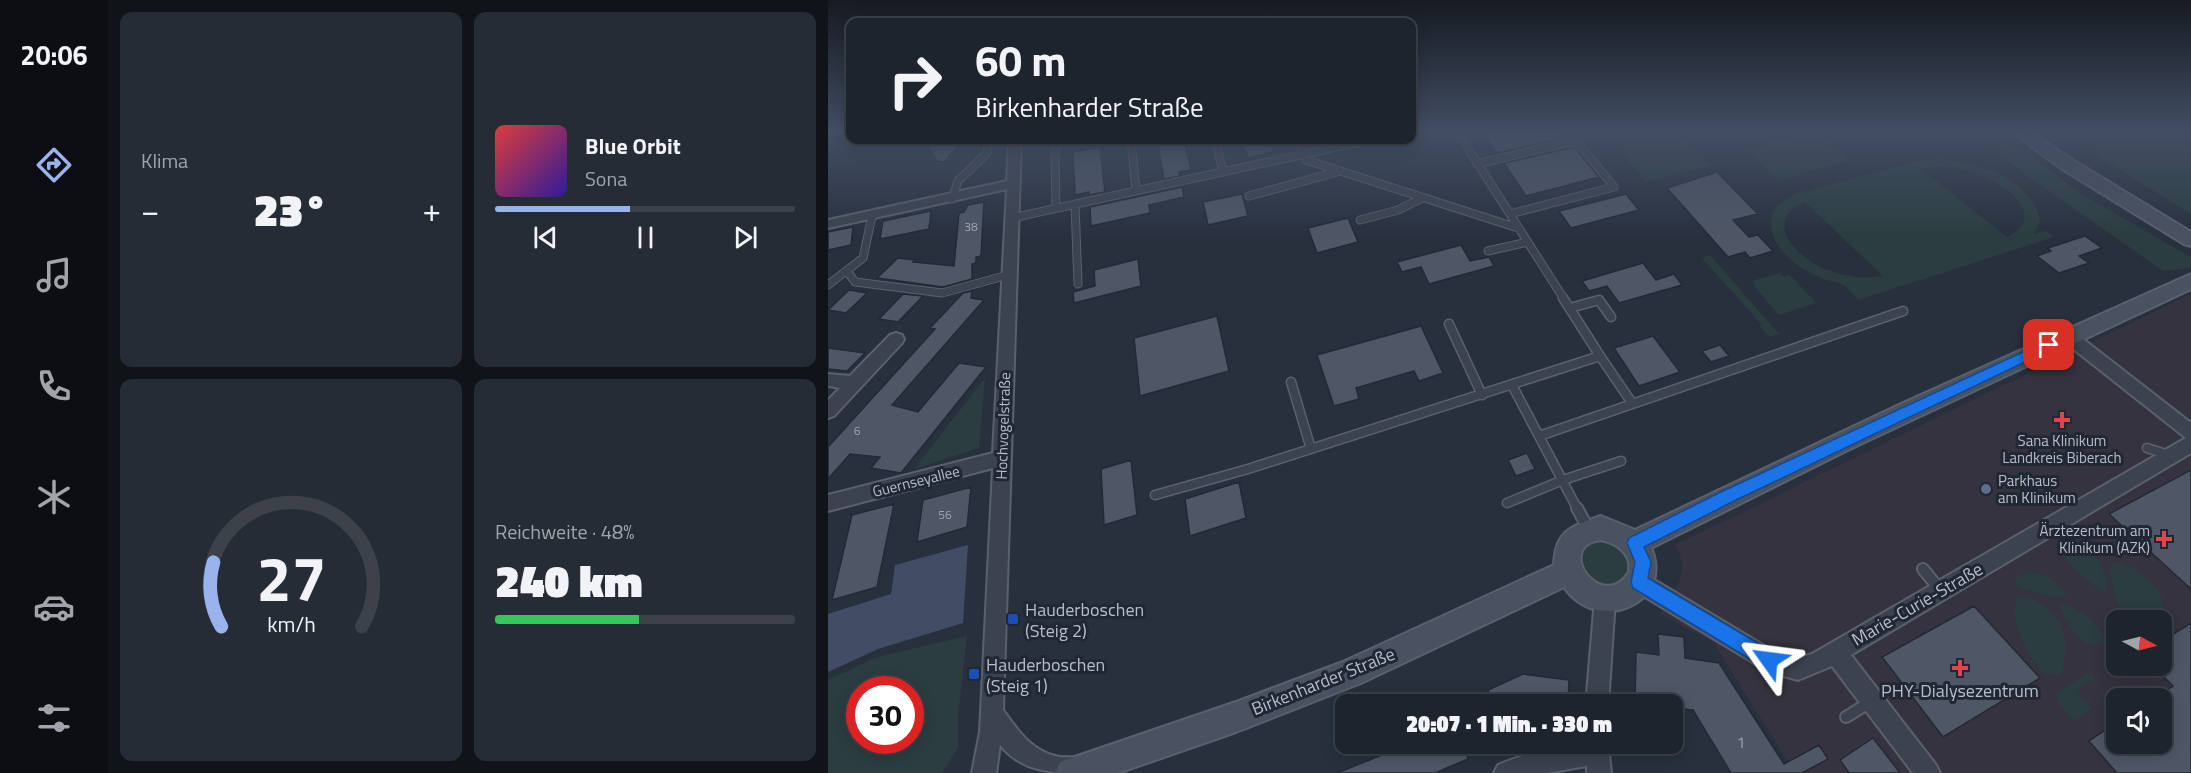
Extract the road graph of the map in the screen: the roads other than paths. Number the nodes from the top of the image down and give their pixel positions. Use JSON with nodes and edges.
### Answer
{"nodes":[{"id":1,"x":972,"y":167,"type":"edge"},
{"id":2,"x":1014,"y":167,"type":"edge"},
{"id":3,"x":1055,"y":167,"type":"edge"},
{"id":4,"x":1134,"y":167,"type":"edge"},
{"id":5,"x":1222,"y":167,"type":"edge"},
{"id":6,"x":1241,"y":167,"type":"edge"},
{"id":7,"x":1324,"y":167,"type":"edge"},
{"id":8,"x":1479,"y":167,"type":"edge"},
{"id":9,"x":1598,"y":167,"type":"edge"},
{"id":10,"x":2070,"y":167,"type":"edge"},
{"id":11,"x":1223,"y":171,"type":"junction"},
{"id":12,"x":1337,"y":172,"type":"junction"},
{"id":13,"x":1013,"y":184,"type":"junction"},
{"id":14,"x":1136,"y":191,"type":"junction"},
{"id":15,"x":1249,"y":196,"type":"dead end"},
{"id":16,"x":1422,"y":198,"type":"junction"},
{"id":17,"x":952,"y":199,"type":"junction"},
{"id":18,"x":1075,"y":204,"type":"junction"},
{"id":19,"x":1056,"y":208,"type":"junction"},
{"id":20,"x":1509,"y":214,"type":"junction"},
{"id":21,"x":872,"y":216,"type":"junction"},
{"id":22,"x":1012,"y":218,"type":"junction"},
{"id":23,"x":1360,"y":220,"type":"dead end"},
{"id":24,"x":828,"y":224,"type":"edge"},
{"id":25,"x":1518,"y":228,"type":"junction"},
{"id":26,"x":2191,"y":240,"type":"edge"},
{"id":27,"x":1528,"y":242,"type":"junction"},
{"id":28,"x":1488,"y":251,"type":"dead end"},
{"id":29,"x":847,"y":271,"type":"junction"},
{"id":30,"x":1008,"y":275,"type":"junction"},
{"id":31,"x":2191,"y":281,"type":"edge"},
{"id":32,"x":1078,"y":284,"type":"dead end"},
{"id":33,"x":828,"y":285,"type":"edge"},
{"id":34,"x":1570,"y":308,"type":"junction"},
{"id":35,"x":1903,"y":311,"type":"dead end"},
{"id":36,"x":1611,"y":317,"type":"dead end"},
{"id":37,"x":1449,"y":324,"type":"dead end"},
{"id":38,"x":2068,"y":336,"type":"junction"},
{"id":39,"x":896,"y":339,"type":"dead end"},
{"id":40,"x":1600,"y":356,"type":"junction"},
{"id":41,"x":828,"y":380,"type":"edge"},
{"id":42,"x":1291,"y":382,"type":"dead end"},
{"id":43,"x":854,"y":383,"type":"junction"},
{"id":44,"x":1512,"y":385,"type":"junction"},
{"id":45,"x":1482,"y":395,"type":"junction"},
{"id":46,"x":1632,"y":403,"type":"junction"},
{"id":47,"x":828,"y":411,"type":"edge"},
{"id":48,"x":2191,"y":433,"type":"edge"},
{"id":49,"x":1539,"y":436,"type":"junction"},
{"id":50,"x":2191,"y":444,"type":"edge"},
{"id":51,"x":2147,"y":448,"type":"dead end"},
{"id":52,"x":1311,"y":449,"type":"junction"},
{"id":53,"x":2171,"y":456,"type":"junction"},
{"id":54,"x":1003,"y":458,"type":"junction"},
{"id":55,"x":1621,"y":461,"type":"dead end"},
{"id":56,"x":1563,"y":480,"type":"junction"},
{"id":57,"x":1155,"y":495,"type":"dead end"},
{"id":58,"x":828,"y":503,"type":"edge"},
{"id":59,"x":1507,"y":503,"type":"dead end"},
{"id":60,"x":1589,"y":530,"type":"junction"},
{"id":61,"x":1635,"y":543,"type":"junction"},
{"id":62,"x":1923,"y":569,"type":"dead end"},
{"id":63,"x":1568,"y":573,"type":"junction"},
{"id":64,"x":1639,"y":582,"type":"junction"},
{"id":65,"x":1940,"y":590,"type":"junction"},
{"id":66,"x":1605,"y":599,"type":"junction"},
{"id":67,"x":1835,"y":652,"type":"junction"},
{"id":68,"x":1598,"y":694,"type":"edge"},
{"id":69,"x":1873,"y":701,"type":"junction"},
{"id":70,"x":992,"y":712,"type":"junction"},
{"id":71,"x":1846,"y":717,"type":"dead end"},
{"id":72,"x":1598,"y":757,"type":"edge"},
{"id":73,"x":1078,"y":770,"type":"edge"},
{"id":74,"x":984,"y":773,"type":"edge"},
{"id":75,"x":1506,"y":773,"type":"edge"},
{"id":76,"x":1928,"y":773,"type":"edge"}],
"edges":[{"from":1,"to":17,"type":"lane"},
{"from":2,"to":13,"type":"street","name":"Hochvogelstraße"},
{"from":3,"to":19,"type":"lane"},
{"from":4,"to":14,"type":"lane"},
{"from":5,"to":11,"type":"lane"},
{"from":6,"to":11,"type":"lane"},
{"from":7,"to":12,"type":"lane"},
{"from":8,"to":20,"type":"lane"},
{"from":9,"to":20,"type":"lane"},
{"from":10,"to":26,"type":"main road"},
{"from":11,"to":14,"type":"lane"},
{"from":12,"to":15,"type":"lane"},
{"from":12,"to":16,"type":"lane"},
{"from":13,"to":17,"type":"street"},
{"from":13,"to":22,"type":"street","name":"Hochvogelstraße"},
{"from":14,"to":18,"type":"lane"},
{"from":16,"to":23,"type":"lane"},
{"from":16,"to":25,"type":"lane"},
{"from":17,"to":21,"type":"street"},
{"from":18,"to":19,"type":"lane"},
{"from":18,"to":32,"type":"lane"},
{"from":19,"to":22,"type":"lane"},
{"from":20,"to":25,"type":"lane"},
{"from":21,"to":24,"type":"street"},
{"from":21,"to":29,"type":"lane"},
{"from":22,"to":30,"type":"street","name":"Hochvogelstraße"},
{"from":25,"to":27,"type":"lane"},
{"from":27,"to":28,"type":"lane"},
{"from":27,"to":34,"type":"lane"},
{"from":29,"to":30,"type":"lane"},
{"from":29,"to":33,"type":"lane"},
{"from":30,"to":54,"type":"street","name":"Hochvogelstraße"},
{"from":31,"to":38,"type":"main road"},
{"from":34,"to":36,"type":"lane"},
{"from":34,"to":40,"type":"lane"},
{"from":35,"to":46,"type":"lane"},
{"from":37,"to":45,"type":"lane"},
{"from":38,"to":48,"type":"street"},
{"from":38,"to":61,"type":"main road"},
{"from":39,"to":43,"type":"street"},
{"from":40,"to":44,"type":"lane"},
{"from":40,"to":46,"type":"lane"},
{"from":41,"to":43,"type":"street"},
{"from":42,"to":52,"type":"lane"},
{"from":43,"to":47,"type":"street"},
{"from":44,"to":45,"type":"lane"},
{"from":44,"to":49,"type":"lane"},
{"from":45,"to":52,"type":"lane"},
{"from":46,"to":49,"type":"lane"},
{"from":49,"to":56,"type":"lane"},
{"from":50,"to":53,"type":"street","name":"Marie-Curie-Straße"},
{"from":51,"to":53,"type":"lane"},
{"from":52,"to":57,"type":"lane"},
{"from":53,"to":65,"type":"street","name":"Marie-Curie-Straße"},
{"from":54,"to":58,"type":"street","name":"Guernseyallee"},
{"from":54,"to":70,"type":"street","name":"Hochvogelstraße"},
{"from":55,"to":56,"type":"lane"},
{"from":56,"to":59,"type":"lane"},
{"from":56,"to":60,"type":"lane"},
{"from":60,"to":61,"type":"main road"},
{"from":60,"to":63,"type":"main road"},
{"from":61,"to":64,"type":"main road"},
{"from":62,"to":65,"type":"lane"},
{"from":63,"to":66,"type":"main road"},
{"from":63,"to":73,"type":"main road","name":"Birkenharder Straße"},
{"from":64,"to":66,"type":"main road"},
{"from":64,"to":67,"type":"street","name":"Marie-Curie-Straße"},
{"from":65,"to":67,"type":"street","name":"Marie-Curie-Straße"},
{"from":66,"to":68,"type":"street"},
{"from":67,"to":69,"type":"street"},
{"from":69,"to":71,"type":"lane"},
{"from":69,"to":76,"type":"street"},
{"from":70,"to":73,"type":"street"},
{"from":70,"to":74,"type":"street","name":"Hochvogelstraße"},
{"from":72,"to":75,"type":"street"}]}
